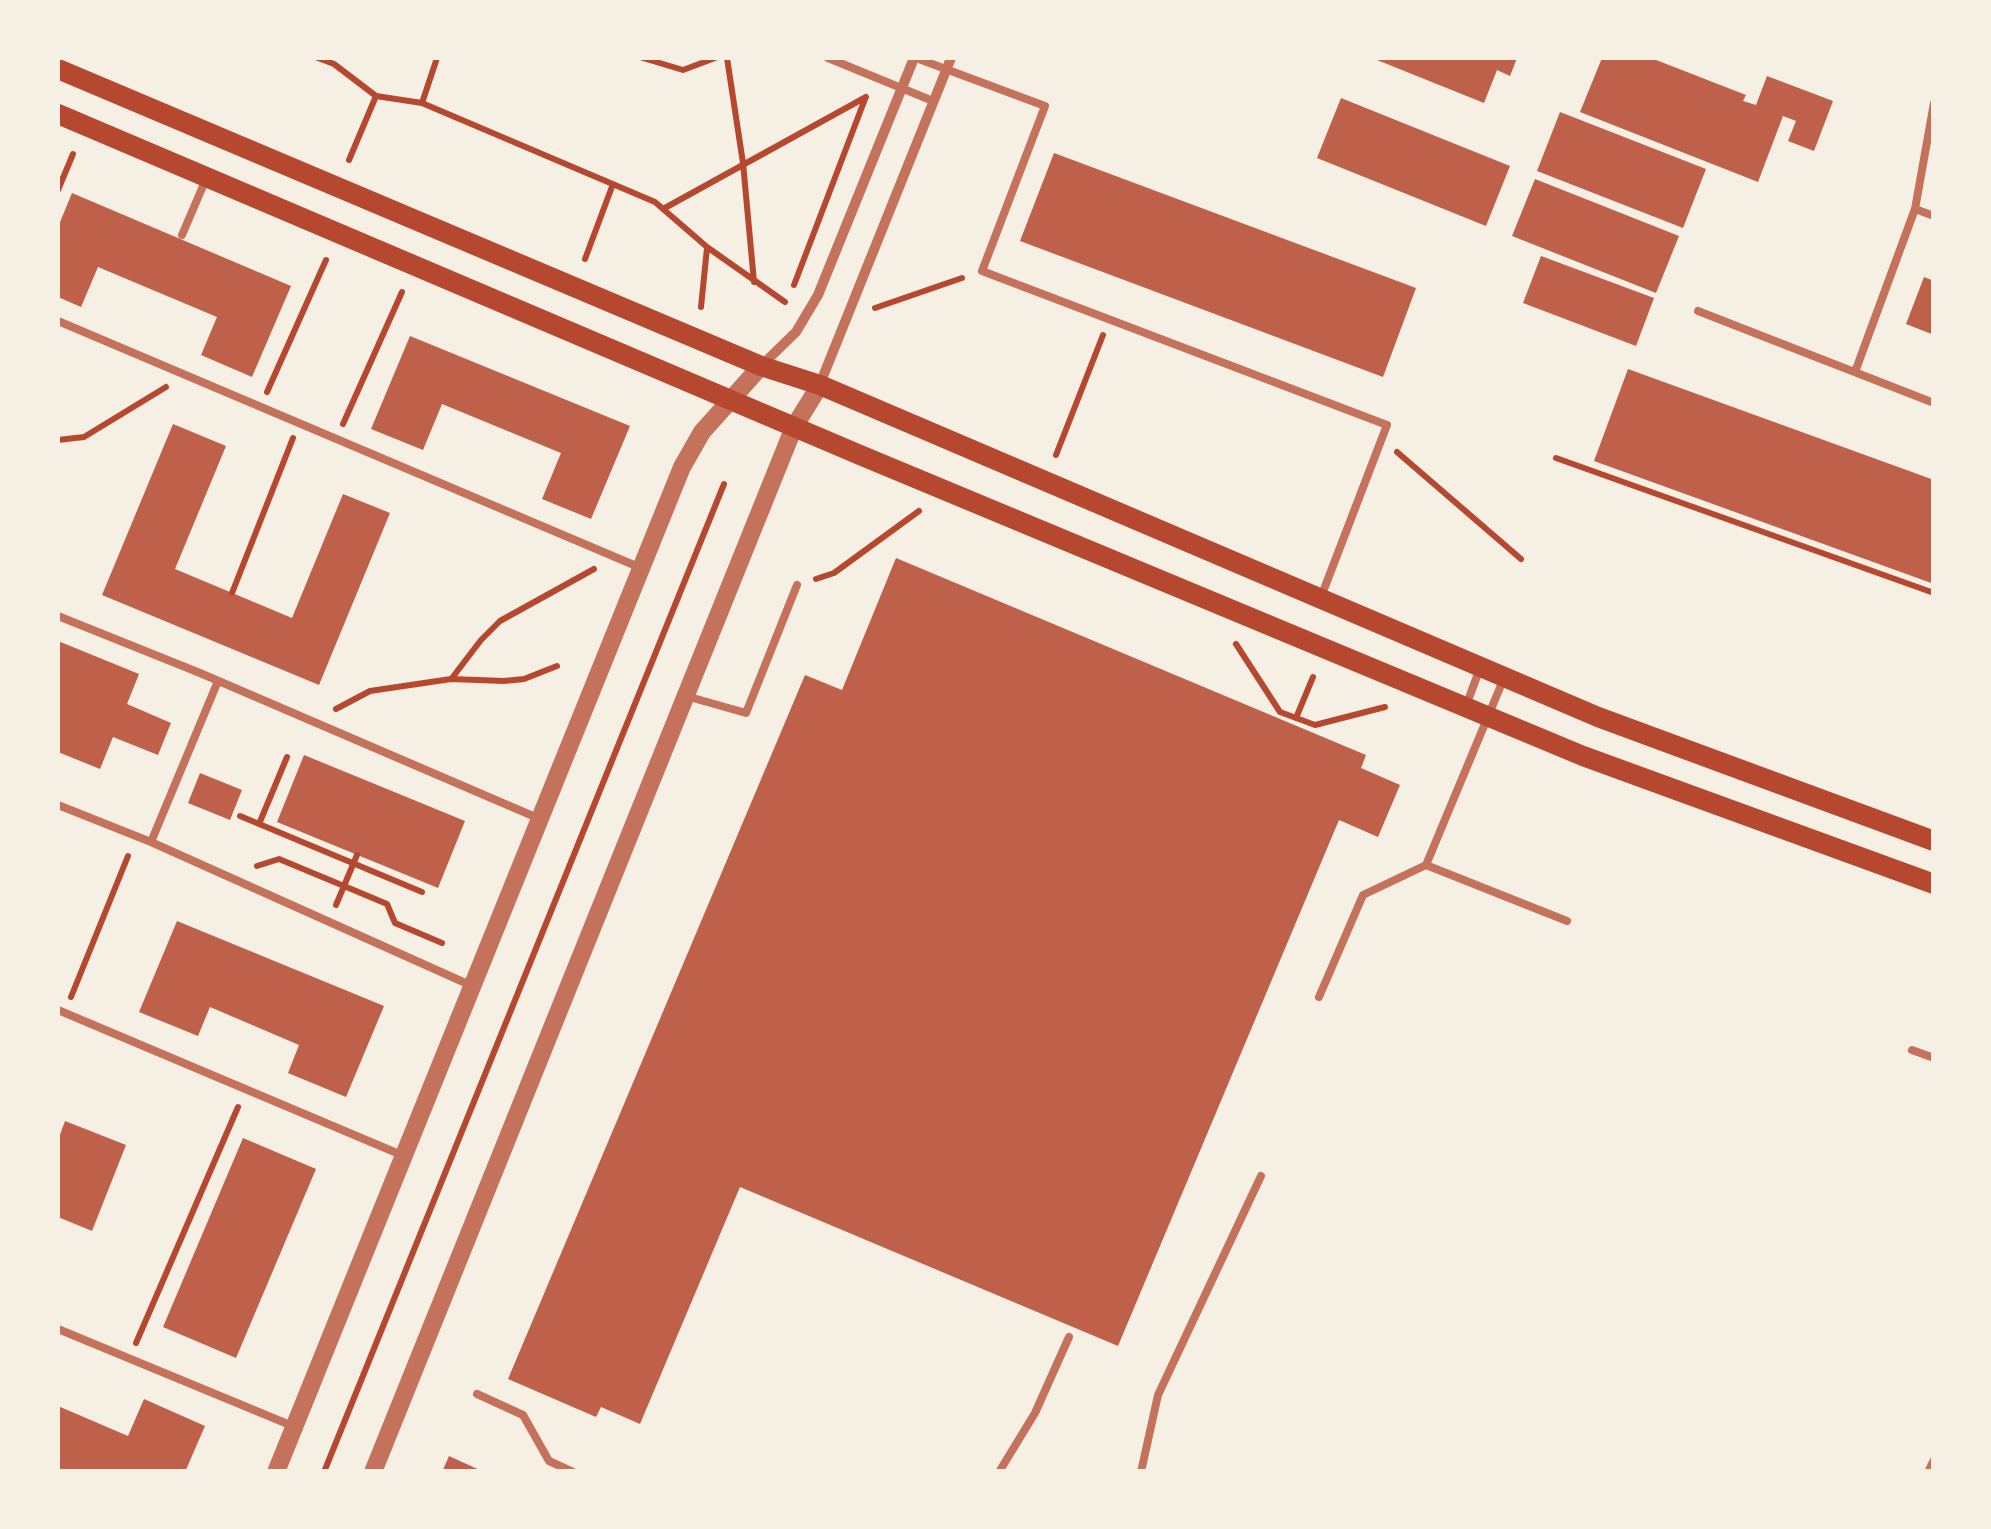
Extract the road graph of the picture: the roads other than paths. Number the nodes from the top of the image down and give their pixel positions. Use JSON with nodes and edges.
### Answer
{"nodes":[{"id":1,"x":828,"y":58,"type":"edge"},
{"id":2,"x":915,"y":58,"type":"edge"},
{"id":3,"x":948,"y":63,"type":"edge"},
{"id":4,"x":58,"y":68,"type":"edge"},
{"id":5,"x":902,"y":88,"type":"junction"},
{"id":6,"x":933,"y":101,"type":"junction"},
{"id":7,"x":1934,"y":103,"type":"edge"},
{"id":8,"x":58,"y":114,"type":"edge"},
{"id":9,"x":207,"y":177,"type":"junction"},
{"id":10,"x":1914,"y":208,"type":"junction"},
{"id":11,"x":1934,"y":216,"type":"edge"},
{"id":12,"x":182,"y":235,"type":"dead end"},
{"id":13,"x":1698,"y":311,"type":"dead end"},
{"id":14,"x":58,"y":321,"type":"edge"},
{"id":15,"x":761,"y":366,"type":"junction"},
{"id":16,"x":1855,"y":372,"type":"junction"},
{"id":17,"x":820,"y":385,"type":"junction"},
{"id":18,"x":731,"y":398,"type":"junction"},
{"id":19,"x":1934,"y":403,"type":"edge"},
{"id":20,"x":794,"y":427,"type":"junction"},
{"id":21,"x":641,"y":568,"type":"junction"},
{"id":22,"x":798,"y":585,"type":"road end"},
{"id":23,"x":1319,"y":601,"type":"junction"},
{"id":24,"x":58,"y":616,"type":"edge"},
{"id":25,"x":1480,"y":668,"type":"junction"},
{"id":26,"x":1504,"y":678,"type":"junction"},
{"id":27,"x":218,"y":681,"type":"junction"},
{"id":28,"x":686,"y":696,"type":"junction"},
{"id":29,"x":1466,"y":707,"type":"junction"},
{"id":30,"x":1490,"y":716,"type":"junction"},
{"id":31,"x":58,"y":804,"type":"edge"},
{"id":32,"x":540,"y":819,"type":"junction"},
{"id":33,"x":1934,"y":841,"type":"edge"},
{"id":34,"x":151,"y":842,"type":"junction"},
{"id":35,"x":1426,"y":865,"type":"junction"},
{"id":36,"x":1934,"y":884,"type":"edge"},
{"id":37,"x":1567,"y":921,"type":"dead end"},
{"id":38,"x":473,"y":987,"type":"junction"},
{"id":39,"x":1318,"y":997,"type":"dead end"},
{"id":40,"x":61,"y":1011,"type":"edge"},
{"id":41,"x":1912,"y":1050,"type":"dead end"},
{"id":42,"x":1934,"y":1058,"type":"edge"},
{"id":43,"x":404,"y":1156,"type":"junction"},
{"id":44,"x":1261,"y":1176,"type":"dead end"},
{"id":45,"x":58,"y":1329,"type":"edge"},
{"id":46,"x":1069,"y":1337,"type":"dead end"},
{"id":47,"x":476,"y":1394,"type":"dead end"},
{"id":48,"x":295,"y":1426,"type":"junction"},
{"id":49,"x":1934,"y":1460,"type":"edge"},
{"id":50,"x":276,"y":1472,"type":"edge"},
{"id":51,"x":373,"y":1472,"type":"edge"},
{"id":52,"x":572,"y":1472,"type":"edge"},
{"id":53,"x":1000,"y":1472,"type":"edge"},
{"id":54,"x":1141,"y":1472,"type":"edge"},
{"id":55,"x":1928,"y":1472,"type":"edge"}],
"edges":[{"from":1,"to":5,"type":"lane"},
{"from":2,"to":3,"type":"lane"},
{"from":2,"to":5,"type":"street"},
{"from":3,"to":6,"type":"street"},
{"from":3,"to":23,"type":"lane"},
{"from":4,"to":15,"type":"main road"},
{"from":5,"to":6,"type":"lane"},
{"from":5,"to":15,"type":"street"},
{"from":6,"to":17,"type":"street"},
{"from":7,"to":10,"type":"lane"},
{"from":8,"to":9,"type":"main road"},
{"from":9,"to":12,"type":"lane"},
{"from":9,"to":18,"type":"main road"},
{"from":10,"to":11,"type":"lane"},
{"from":10,"to":16,"type":"lane"},
{"from":13,"to":16,"type":"lane"},
{"from":14,"to":21,"type":"lane"},
{"from":15,"to":17,"type":"main road"},
{"from":15,"to":18,"type":"street"},
{"from":16,"to":19,"type":"lane"},
{"from":17,"to":20,"type":"street"},
{"from":17,"to":23,"type":"main road"},
{"from":18,"to":20,"type":"main road"},
{"from":18,"to":21,"type":"street"},
{"from":20,"to":28,"type":"street"},
{"from":20,"to":29,"type":"main road"},
{"from":21,"to":32,"type":"street"},
{"from":22,"to":28,"type":"lane"},
{"from":23,"to":25,"type":"main road"},
{"from":24,"to":27,"type":"lane"},
{"from":25,"to":26,"type":"main road"},
{"from":25,"to":29,"type":"lane"},
{"from":26,"to":30,"type":"lane"},
{"from":26,"to":33,"type":"main road"},
{"from":27,"to":32,"type":"lane"},
{"from":27,"to":34,"type":"lane"},
{"from":28,"to":51,"type":"street"},
{"from":29,"to":30,"type":"main road"},
{"from":30,"to":35,"type":"lane"},
{"from":30,"to":36,"type":"main road"},
{"from":31,"to":34,"type":"lane"},
{"from":32,"to":38,"type":"street"},
{"from":34,"to":38,"type":"lane"},
{"from":35,"to":37,"type":"lane"},
{"from":35,"to":39,"type":"lane"},
{"from":38,"to":43,"type":"street"},
{"from":40,"to":43,"type":"lane"},
{"from":41,"to":42,"type":"lane"},
{"from":43,"to":48,"type":"street"},
{"from":44,"to":54,"type":"lane"},
{"from":45,"to":48,"type":"lane"},
{"from":46,"to":53,"type":"lane"},
{"from":47,"to":52,"type":"lane"},
{"from":48,"to":50,"type":"street"},
{"from":49,"to":55,"type":"lane"}]}
